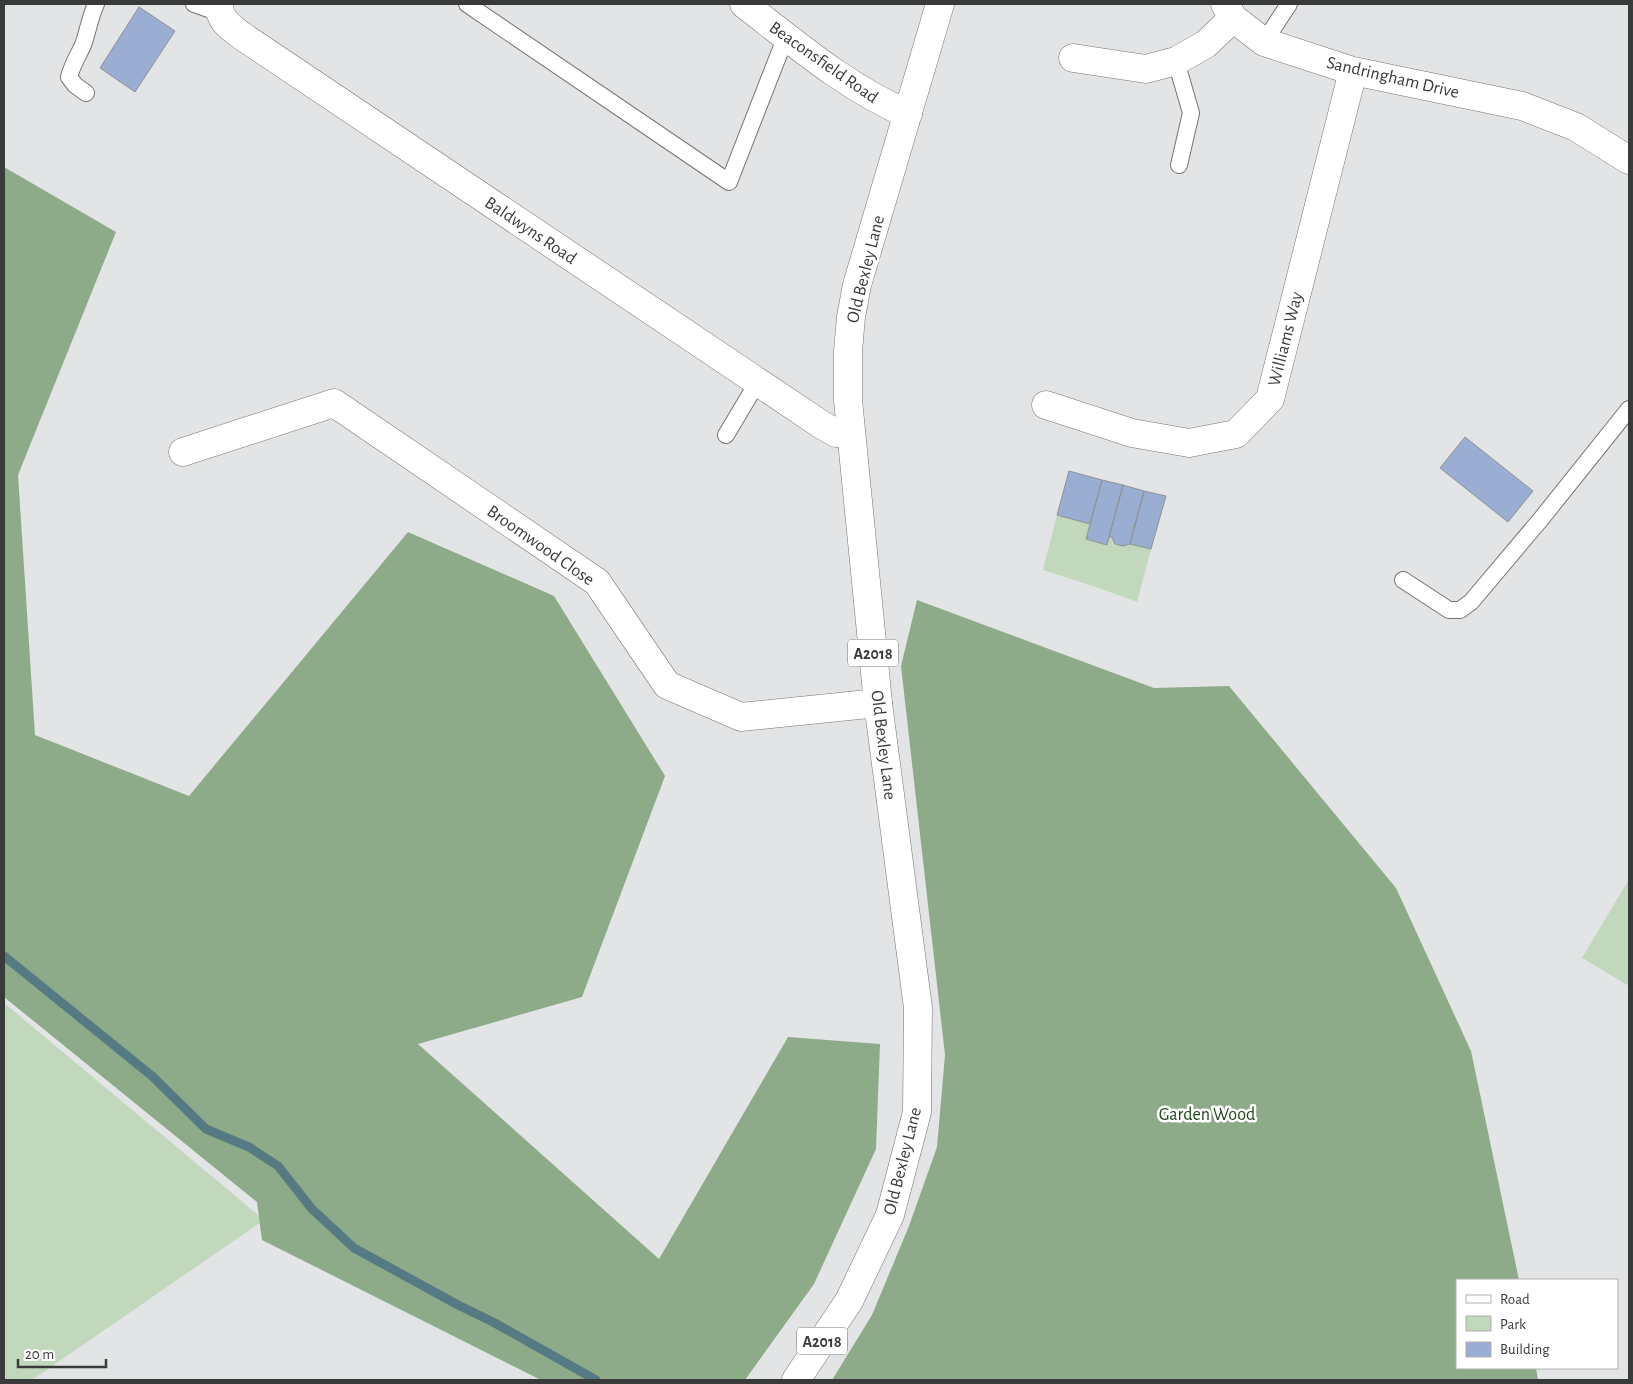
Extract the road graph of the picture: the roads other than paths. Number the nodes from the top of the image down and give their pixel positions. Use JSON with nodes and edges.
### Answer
{"nodes":[{"id":1,"x":96,"y":4,"type":"edge"},
{"id":2,"x":194,"y":4,"type":"edge"},
{"id":3,"x":467,"y":4,"type":"edge"},
{"id":4,"x":744,"y":4,"type":"edge"},
{"id":5,"x":940,"y":4,"type":"edge"},
{"id":6,"x":1289,"y":4,"type":"edge"},
{"id":7,"x":219,"y":8,"type":"edge"},
{"id":8,"x":1229,"y":11,"type":"edge"},
{"id":9,"x":786,"y":36,"type":"junction"},
{"id":10,"x":1264,"y":42,"type":"junction"},
{"id":11,"x":1073,"y":58,"type":"dead end"},
{"id":12,"x":1176,"y":61,"type":"junction"},
{"id":13,"x":1353,"y":71,"type":"junction"},
{"id":14,"x":86,"y":93,"type":"dead end"},
{"id":15,"x":908,"y":114,"type":"junction"},
{"id":16,"x":1629,"y":160,"type":"edge"},
{"id":17,"x":1179,"y":165,"type":"dead end"},
{"id":18,"x":758,"y":383,"type":"junction"},
{"id":19,"x":1046,"y":405,"type":"dead end"},
{"id":20,"x":1629,"y":409,"type":"edge"},
{"id":21,"x":850,"y":432,"type":"junction"},
{"id":22,"x":726,"y":435,"type":"dead end"},
{"id":23,"x":183,"y":452,"type":"dead end"},
{"id":24,"x":1403,"y":580,"type":"dead end"},
{"id":25,"x":878,"y":703,"type":"junction"},
{"id":26,"x":796,"y":1380,"type":"edge"}],
"edges":[{"from":1,"to":14,"type":"lane"},
{"from":2,"to":7,"type":"lane"},
{"from":3,"to":9,"type":"lane"},
{"from":4,"to":9,"type":"street","name":"Beaconsfield Road"},
{"from":5,"to":15,"type":"street","name":"Old Bexley Lane","number":"A2018"},
{"from":6,"to":10,"type":"lane"},
{"from":7,"to":18,"type":"street","name":"Baldwyns Road"},
{"from":8,"to":10,"type":"street","name":"Sandringham Drive"},
{"from":8,"to":12,"type":"street"},
{"from":9,"to":15,"type":"street","name":"Beaconsfield Road"},
{"from":10,"to":13,"type":"street","name":"Sandringham Drive"},
{"from":11,"to":12,"type":"street"},
{"from":12,"to":17,"type":"lane"},
{"from":13,"to":16,"type":"street","name":"Sandringham Drive"},
{"from":13,"to":19,"type":"street","name":"Williams Way"},
{"from":15,"to":21,"type":"street","name":"Old Bexley Lane","number":"A2018"},
{"from":18,"to":21,"type":"street","name":"Baldwyns Road"},
{"from":18,"to":22,"type":"lane"},
{"from":20,"to":24,"type":"lane"},
{"from":21,"to":25,"type":"street","name":"Old Bexley Lane","number":"A2018"},
{"from":23,"to":25,"type":"street","name":"Broomwood Close"},
{"from":25,"to":26,"type":"street","name":"Old Bexley Lane","number":"A2018"}]}
